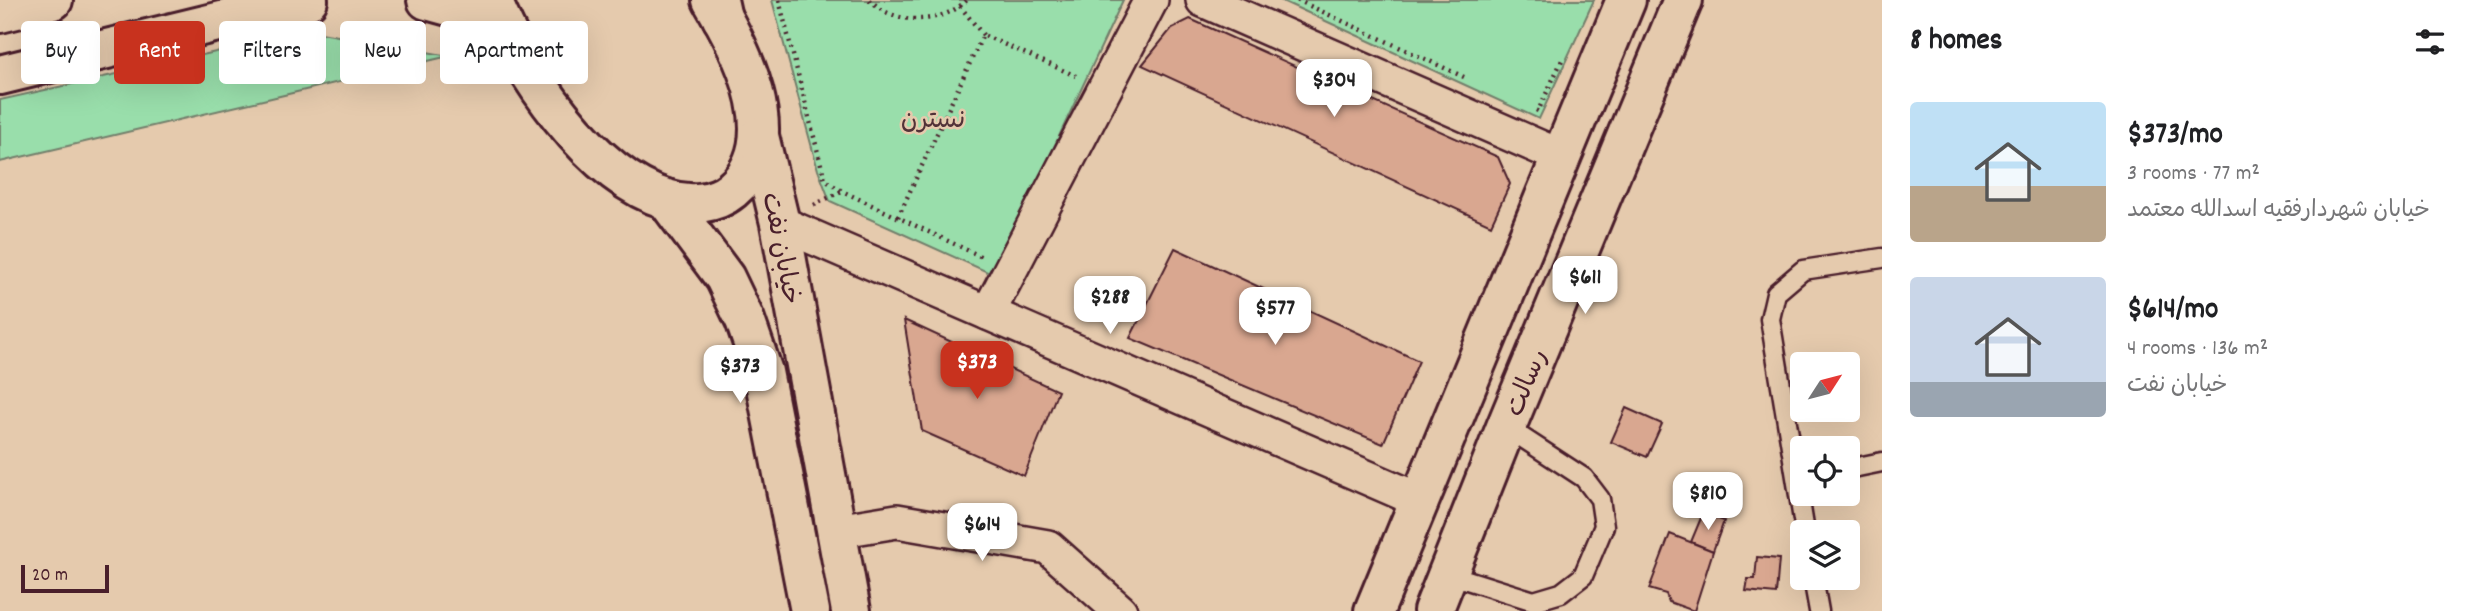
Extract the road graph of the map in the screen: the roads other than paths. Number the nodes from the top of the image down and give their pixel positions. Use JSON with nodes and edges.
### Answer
{"nodes":[{"id":1,"x":53,"y":0,"type":"edge"},
{"id":2,"x":308,"y":0,"type":"edge"},
{"id":3,"x":427,"y":0,"type":"edge"},
{"id":4,"x":1152,"y":0,"type":"edge"},
{"id":5,"x":1203,"y":0,"type":"edge"},
{"id":6,"x":1683,"y":0,"type":"edge"},
{"id":7,"x":1626,"y":2,"type":"edge"},
{"id":8,"x":723,"y":5,"type":"edge"},
{"id":9,"x":0,"y":13,"type":"edge"},
{"id":10,"x":498,"y":15,"type":"edge"},
{"id":11,"x":0,"y":75,"type":"edge"},
{"id":12,"x":759,"y":134,"type":"junction"},
{"id":13,"x":1562,"y":157,"type":"junction"},
{"id":14,"x":666,"y":199,"type":"junction"},
{"id":15,"x":780,"y":223,"type":"junction"},
{"id":16,"x":1882,"y":258,"type":"edge"},
{"id":17,"x":988,"y":313,"type":"junction"},
{"id":18,"x":1506,"y":427,"type":"junction"},
{"id":19,"x":1791,"y":436,"type":"edge"},
{"id":20,"x":1882,"y":463,"type":"edge"},
{"id":21,"x":1860,"y":467,"type":"edge"},
{"id":22,"x":1419,"y":499,"type":"junction"},
{"id":23,"x":836,"y":531,"type":"junction"},
{"id":24,"x":796,"y":539,"type":"junction"},
{"id":25,"x":1448,"y":575,"type":"junction"},
{"id":26,"x":1815,"y":590,"type":"edge"},
{"id":27,"x":810,"y":611,"type":"edge"},
{"id":28,"x":851,"y":611,"type":"edge"},
{"id":29,"x":1119,"y":611,"type":"edge"},
{"id":30,"x":1374,"y":611,"type":"edge"},
{"id":31,"x":1433,"y":611,"type":"edge"},
{"id":32,"x":1819,"y":611,"type":"edge"}],
"edges":[{"from":1,"to":9,"type":"main road"},
{"from":2,"to":11,"type":"main road"},
{"from":3,"to":10,"type":"main road"},
{"from":4,"to":17,"type":"street"},
{"from":5,"to":13,"type":"street"},
{"from":6,"to":18,"type":"main road","name":"رسالت"},
{"from":7,"to":13,"type":"main road","name":"رسالت"},
{"from":8,"to":12,"type":"main road"},
{"from":10,"to":14,"type":"main road"},
{"from":12,"to":14,"type":"main road"},
{"from":12,"to":15,"type":"main road","name":"خیابان نفت"},
{"from":13,"to":22,"type":"main road","name":"رسالت"},
{"from":14,"to":24,"type":"main road","name":"خیابان نفت"},
{"from":15,"to":17,"type":"street"},
{"from":15,"to":23,"type":"main road","name":"خیابان نفت"},
{"from":16,"to":19,"type":"lane"},
{"from":17,"to":22,"type":"street"},
{"from":18,"to":25,"type":"main road","name":"رسالت"},
{"from":18,"to":25,"type":"lane"},
{"from":20,"to":21,"type":"lane"},
{"from":22,"to":30,"type":"main road","name":"رسالت"},
{"from":23,"to":24,"type":"main road"},
{"from":23,"to":28,"type":"main road","name":"خیابان نفت"},
{"from":23,"to":29,"type":"street"},
{"from":24,"to":27,"type":"main road","name":"خیابان نفت"},
{"from":25,"to":31,"type":"main road","name":"رسالت"},
{"from":26,"to":32,"type":"lane"}]}
